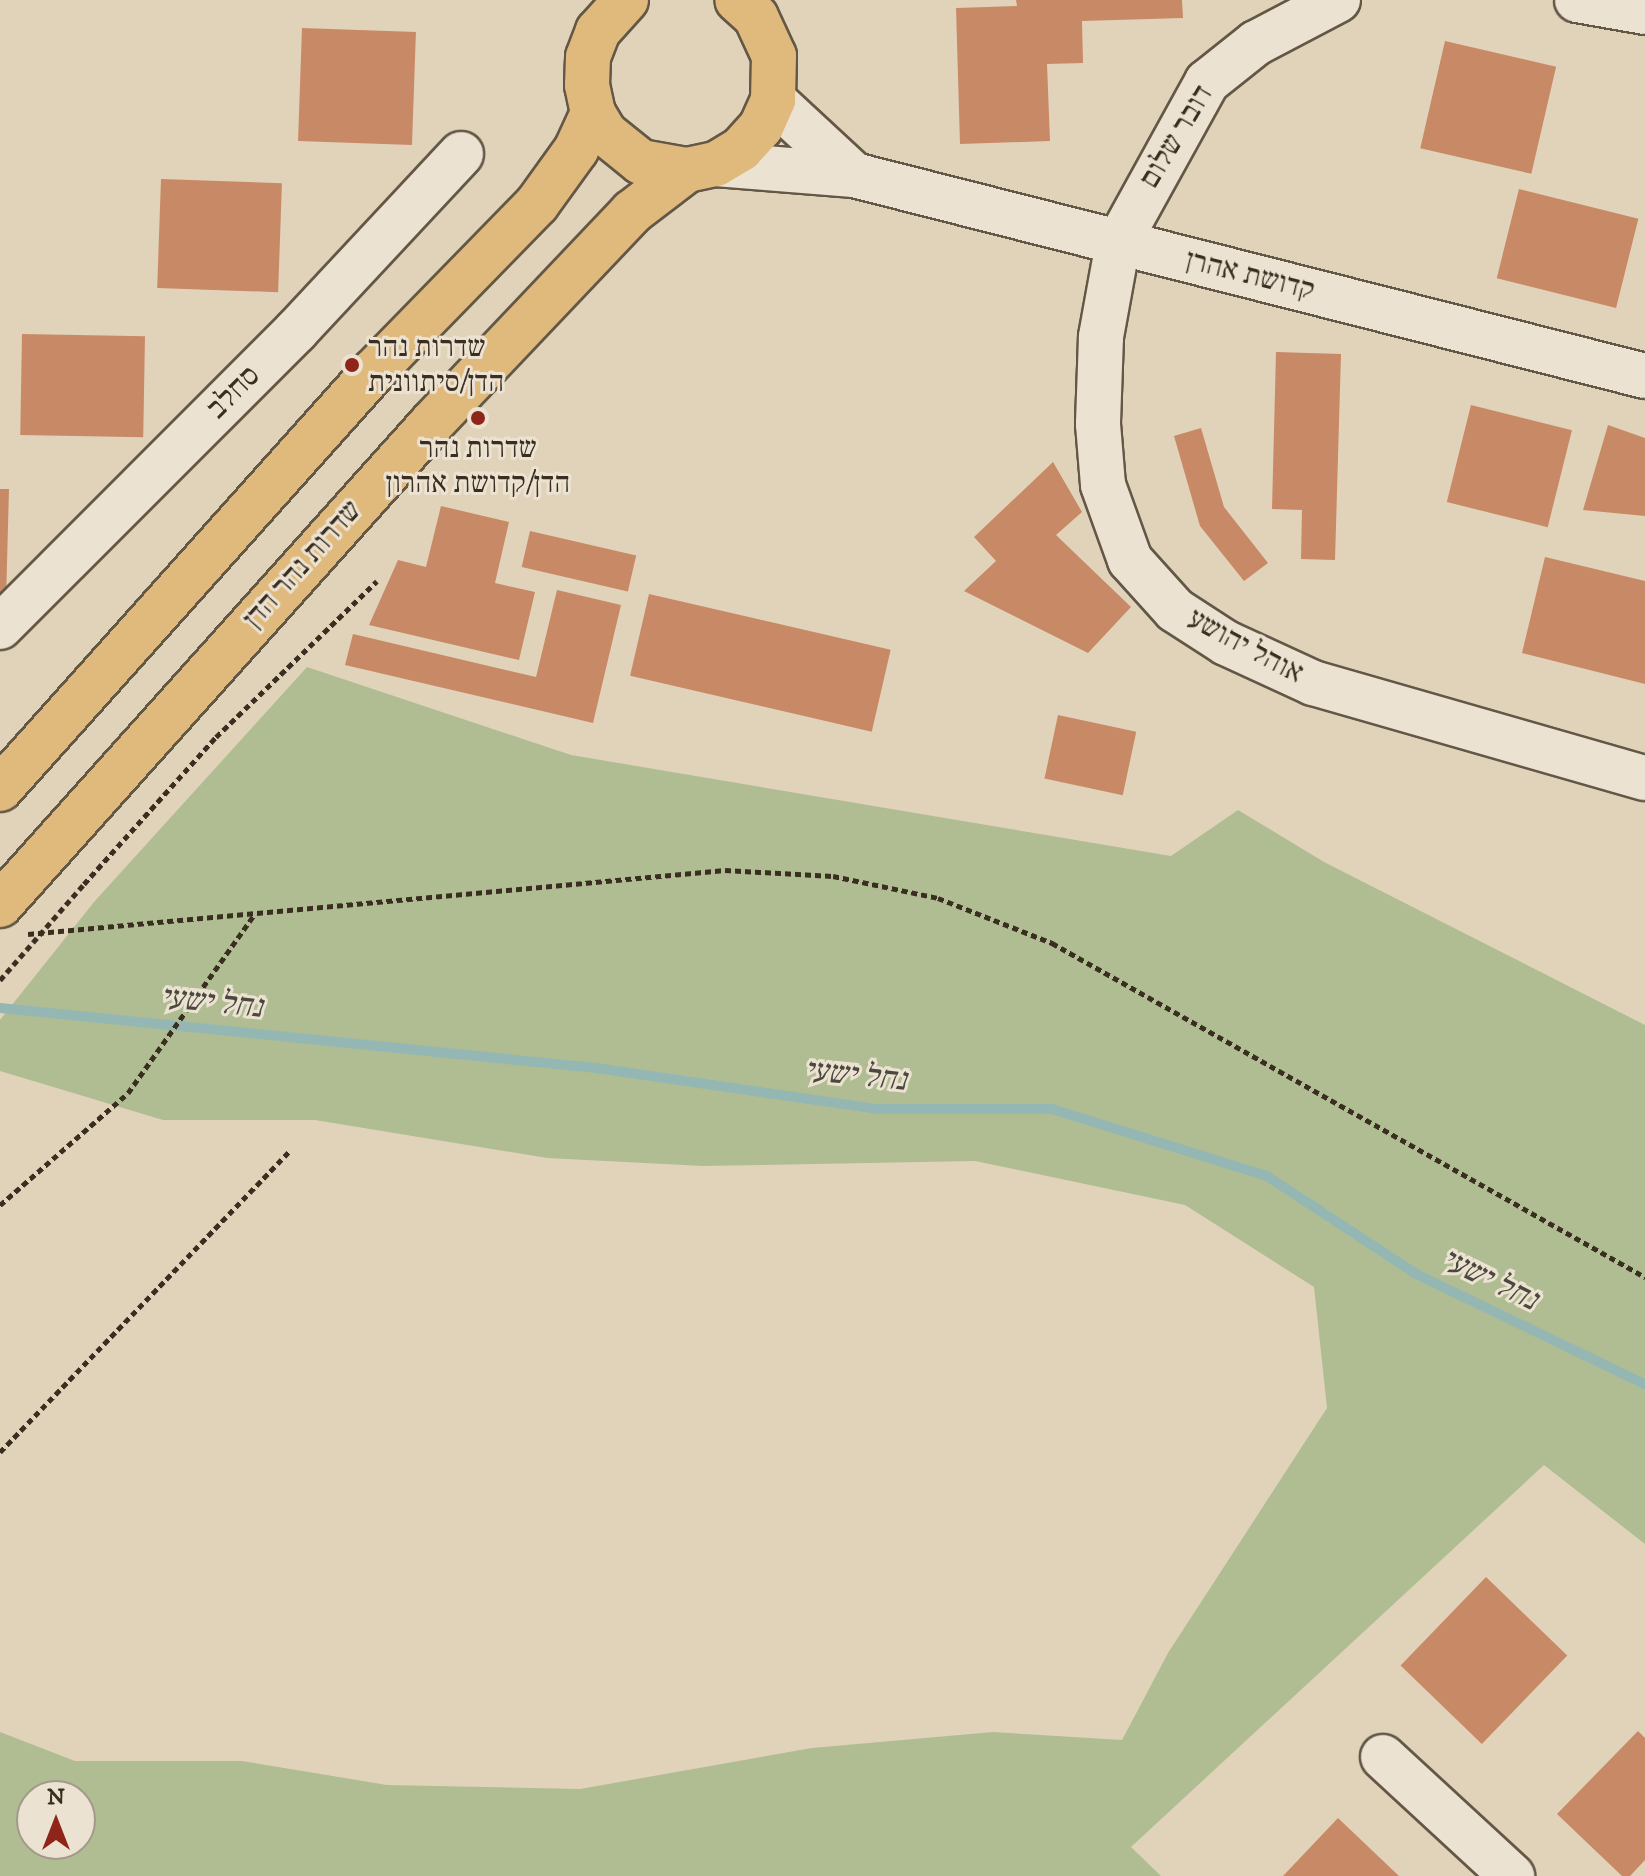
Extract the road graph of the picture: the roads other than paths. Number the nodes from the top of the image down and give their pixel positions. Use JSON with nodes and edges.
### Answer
{"nodes":[{"id":1,"x":737,"y":0,"type":"edge"},
{"id":2,"x":1338,"y":0,"type":"edge"},
{"id":3,"x":1577,"y":0,"type":"edge"},
{"id":4,"x":613,"y":3,"type":"edge"},
{"id":5,"x":1645,"y":12,"type":"edge"},
{"id":6,"x":771,"y":17,"type":"edge"},
{"id":7,"x":773,"y":100,"type":"junction"},
{"id":8,"x":593,"y":113,"type":"junction"},
{"id":9,"x":461,"y":154,"type":"dead end"},
{"id":10,"x":701,"y":167,"type":"junction"},
{"id":11,"x":854,"y":175,"type":"junction"},
{"id":12,"x":1118,"y":243,"type":"junction"},
{"id":13,"x":1645,"y":376,"type":"edge"},
{"id":14,"x":0,"y":627,"type":"edge"},
{"id":15,"x":1645,"y":778,"type":"edge"},
{"id":16,"x":0,"y":789,"type":"edge"},
{"id":17,"x":13,"y":905,"type":"edge"},
{"id":18,"x":1383,"y":1757,"type":"dead end"},
{"id":19,"x":1512,"y":1876,"type":"edge"}],
"edges":[{"from":1,"to":6,"type":"main road"},
{"from":2,"to":12,"type":"street","name":"דובר שלום"},
{"from":3,"to":5,"type":"street"},
{"from":4,"to":8,"type":"main road"},
{"from":6,"to":7,"type":"main road"},
{"from":7,"to":10,"type":"main road","name":"שדרות נהר הדן"},
{"from":7,"to":11,"type":"street","name":"קדושת אהרן"},
{"from":8,"to":10,"type":"main road"},
{"from":8,"to":16,"type":"main road"},
{"from":9,"to":14,"type":"street","name":"סחלב"},
{"from":10,"to":11,"type":"street","name":"קדושת אהרן"},
{"from":10,"to":17,"type":"main road","name":"שדרות נהר הדן"},
{"from":11,"to":12,"type":"street","name":"קדושת אהרן"},
{"from":12,"to":13,"type":"street","name":"קדושת אהרן"},
{"from":12,"to":15,"type":"street","name":"אוהל יהושע"},
{"from":18,"to":19,"type":"street"}]}
